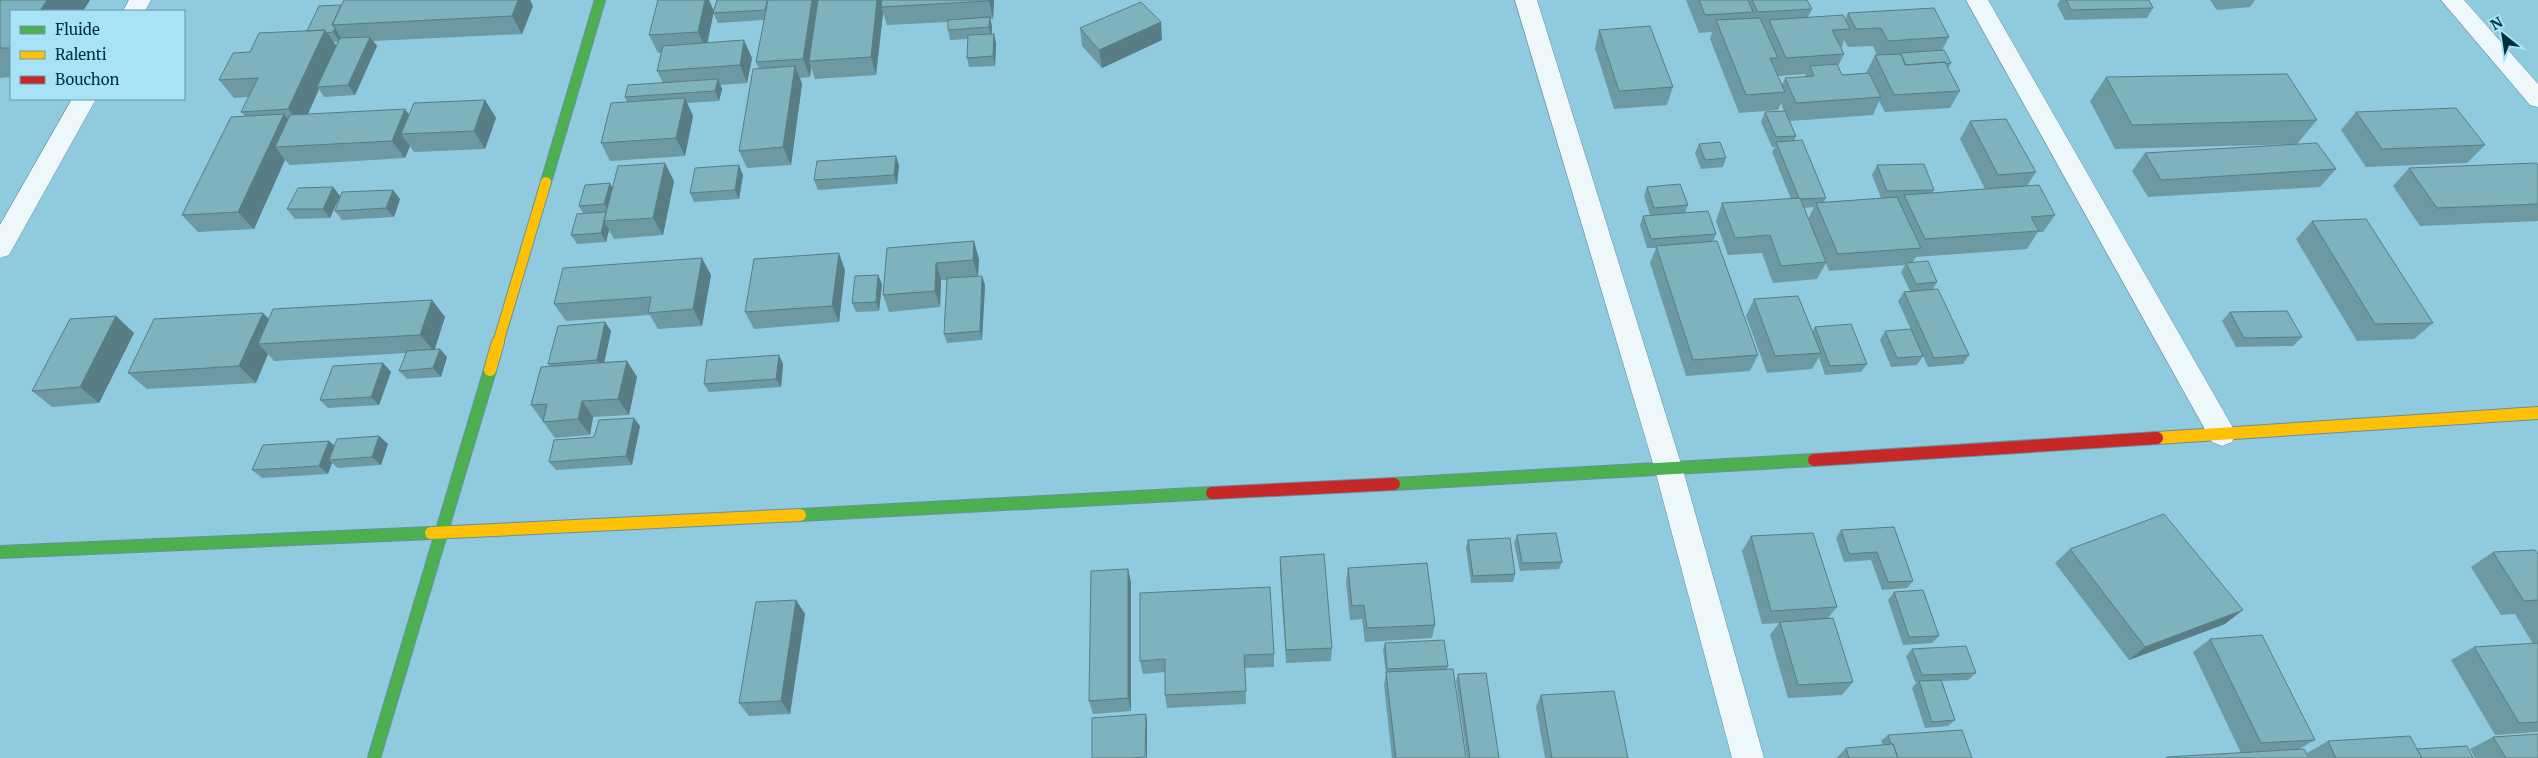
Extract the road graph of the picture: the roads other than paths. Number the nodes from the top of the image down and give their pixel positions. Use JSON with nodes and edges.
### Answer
{"nodes":[{"id":1,"x":600,"y":0,"type":"edge"},
{"id":2,"x":1526,"y":0,"type":"edge"},
{"id":3,"x":1977,"y":0,"type":"edge"},
{"id":4,"x":2452,"y":0,"type":"edge"},
{"id":5,"x":2538,"y":98,"type":"edge"},
{"id":6,"x":83,"y":100,"type":"edge"},
{"id":7,"x":0,"y":248,"type":"edge"},
{"id":8,"x":2538,"y":413,"type":"edge"},
{"id":9,"x":2222,"y":434,"type":"junction"},
{"id":10,"x":1669,"y":470,"type":"junction"},
{"id":11,"x":442,"y":533,"type":"junction"},
{"id":12,"x":0,"y":552,"type":"edge"},
{"id":13,"x":374,"y":758,"type":"edge"},
{"id":14,"x":1748,"y":758,"type":"edge"}],
"edges":[{"from":1,"to":11,"type":"street"},
{"from":2,"to":10,"type":"street"},
{"from":3,"to":9,"type":"street"},
{"from":4,"to":5,"type":"street"},
{"from":6,"to":7,"type":"street"},
{"from":8,"to":9,"type":"street"},
{"from":9,"to":10,"type":"street"},
{"from":10,"to":11,"type":"street"},
{"from":10,"to":14,"type":"street"},
{"from":11,"to":12,"type":"street"},
{"from":11,"to":13,"type":"street"}]}
